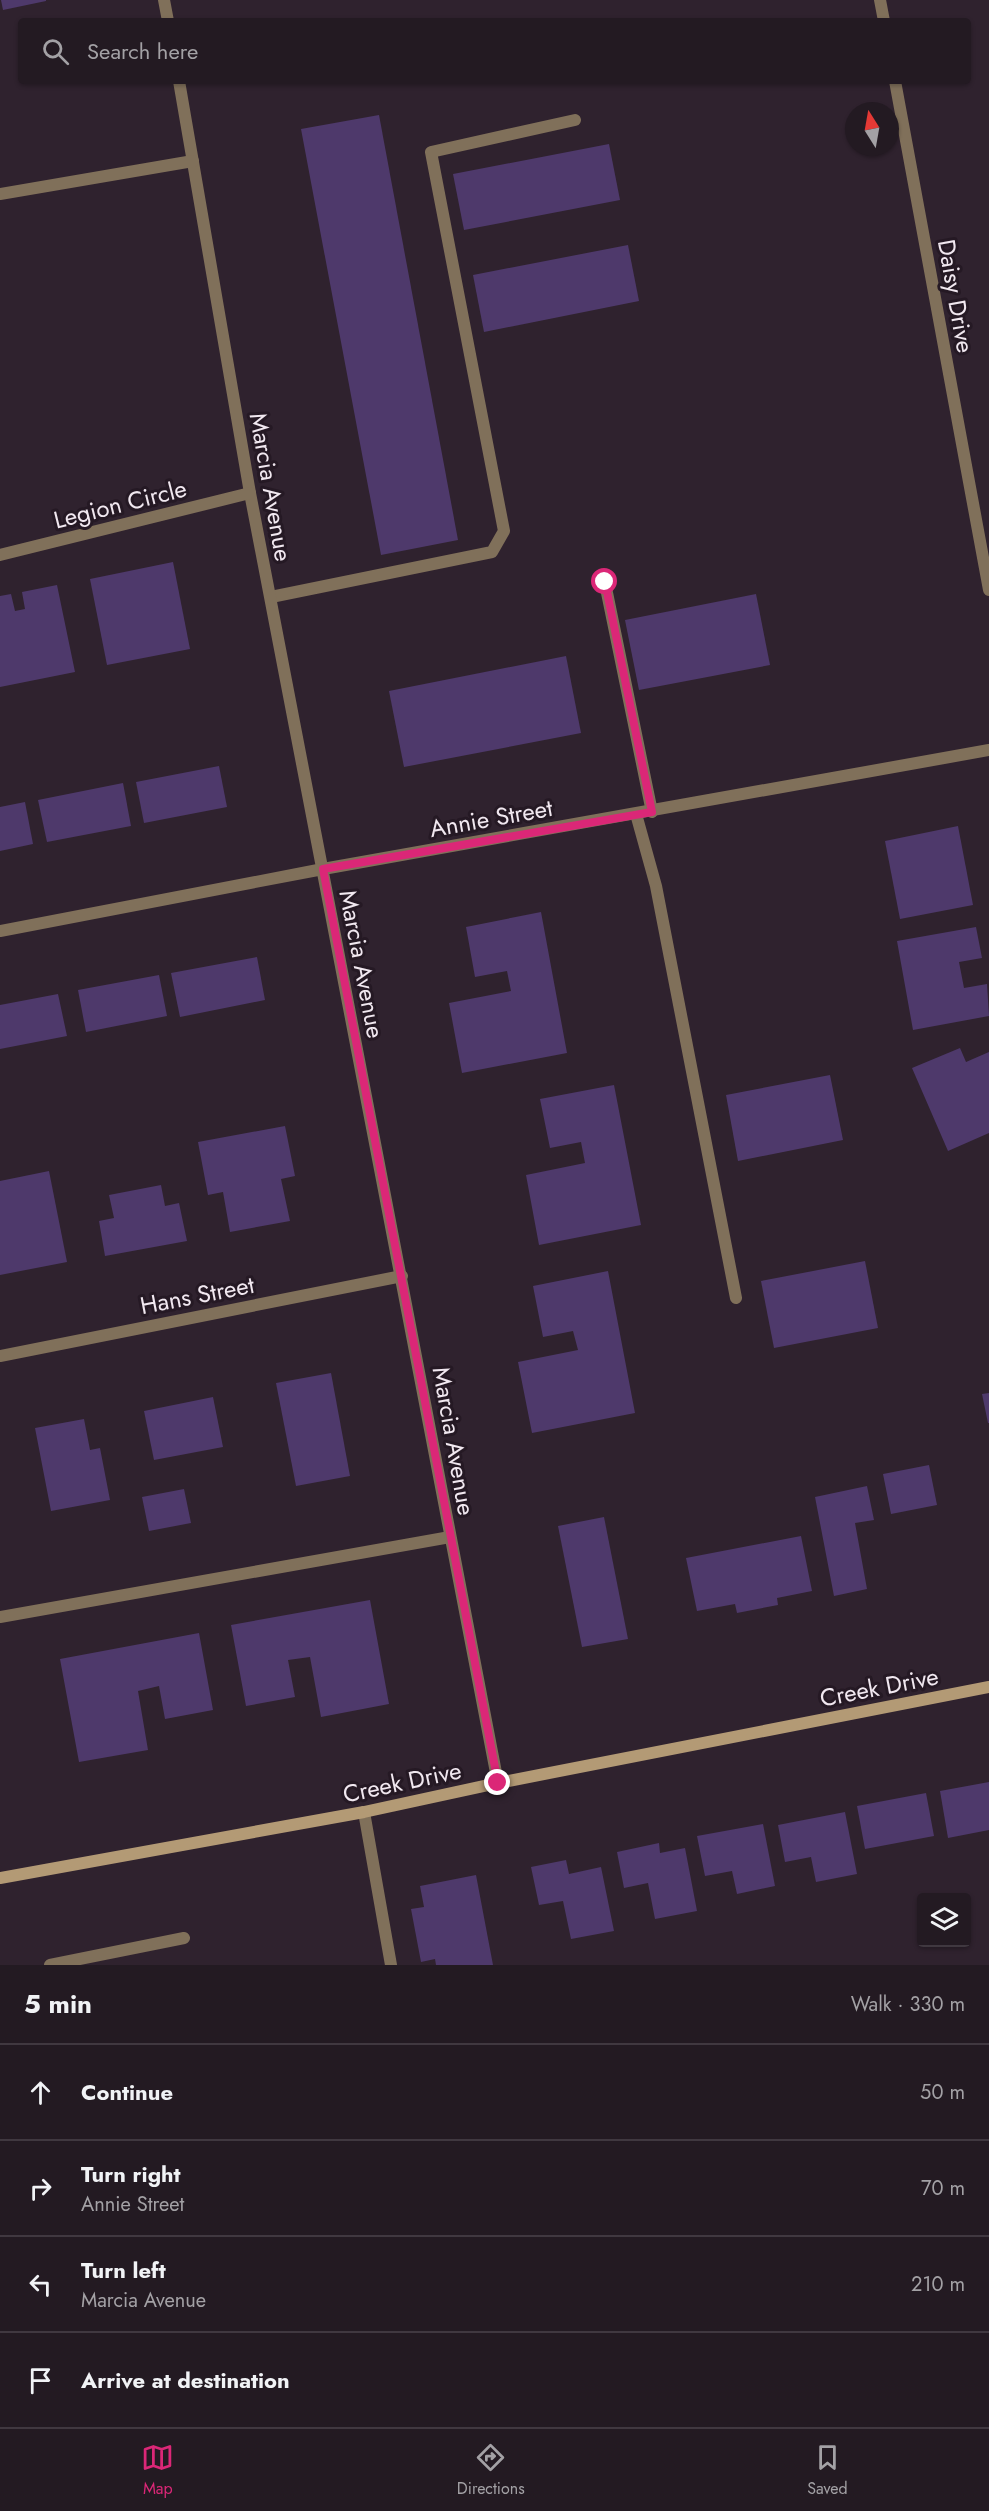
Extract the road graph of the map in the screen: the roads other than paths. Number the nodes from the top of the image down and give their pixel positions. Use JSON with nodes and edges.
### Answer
{"nodes":[{"id":1,"x":164,"y":0,"type":"edge"},
{"id":2,"x":880,"y":0,"type":"edge"},
{"id":3,"x":167,"y":18,"type":"edge"},
{"id":4,"x":883,"y":18,"type":"edge"},
{"id":5,"x":180,"y":84,"type":"edge"},
{"id":6,"x":896,"y":84,"type":"edge"},
{"id":7,"x":575,"y":120,"type":"dead end"},
{"id":8,"x":193,"y":161,"type":"junction"},
{"id":9,"x":0,"y":194,"type":"edge"},
{"id":10,"x":250,"y":493,"type":"junction"},
{"id":11,"x":0,"y":555,"type":"edge"},
{"id":12,"x":605,"y":582,"type":"dead end"},
{"id":13,"x":989,"y":590,"type":"edge"},
{"id":14,"x":270,"y":597,"type":"junction"},
{"id":15,"x":989,"y":750,"type":"edge"},
{"id":16,"x":652,"y":812,"type":"junction"},
{"id":17,"x":636,"y":814,"type":"junction"},
{"id":18,"x":323,"y":869,"type":"junction"},
{"id":19,"x":0,"y":931,"type":"edge"},
{"id":20,"x":402,"y":1276,"type":"junction"},
{"id":21,"x":736,"y":1298,"type":"dead end"},
{"id":22,"x":0,"y":1356,"type":"edge"},
{"id":23,"x":450,"y":1538,"type":"junction"},
{"id":24,"x":0,"y":1617,"type":"edge"},
{"id":25,"x":989,"y":1687,"type":"edge"},
{"id":26,"x":498,"y":1783,"type":"junction"},
{"id":27,"x":364,"y":1812,"type":"junction"},
{"id":28,"x":0,"y":1878,"type":"edge"},
{"id":29,"x":184,"y":1938,"type":"dead end"},
{"id":30,"x":50,"y":1965,"type":"edge"},
{"id":31,"x":391,"y":1965,"type":"edge"}],
"edges":[{"from":1,"to":3,"type":"street"},
{"from":2,"to":4,"type":"street"},
{"from":5,"to":8,"type":"street","name":"Marcia Avenue"},
{"from":6,"to":13,"type":"street","name":"Daisy Drive"},
{"from":7,"to":14,"type":"street"},
{"from":8,"to":9,"type":"street"},
{"from":8,"to":10,"type":"street","name":"Marcia Avenue"},
{"from":10,"to":11,"type":"street","name":"Legion Circle"},
{"from":10,"to":14,"type":"street","name":"Marcia Avenue"},
{"from":12,"to":16,"type":"street"},
{"from":14,"to":18,"type":"street","name":"Marcia Avenue"},
{"from":15,"to":16,"type":"street","name":"Annie Street"},
{"from":16,"to":17,"type":"street","name":"Annie Street"},
{"from":17,"to":18,"type":"street","name":"Annie Street"},
{"from":17,"to":21,"type":"street"},
{"from":18,"to":19,"type":"street","name":"Annie Street"},
{"from":18,"to":20,"type":"street","name":"Marcia Avenue"},
{"from":20,"to":22,"type":"street","name":"Hans Street"},
{"from":20,"to":23,"type":"street","name":"Marcia Avenue"},
{"from":23,"to":24,"type":"street"},
{"from":23,"to":26,"type":"street","name":"Marcia Avenue"},
{"from":25,"to":26,"type":"street","name":"Creek Drive"},
{"from":26,"to":27,"type":"street","name":"Creek Drive"},
{"from":27,"to":28,"type":"street","name":"Creek Drive"},
{"from":27,"to":31,"type":"street"},
{"from":29,"to":30,"type":"street"}]}
